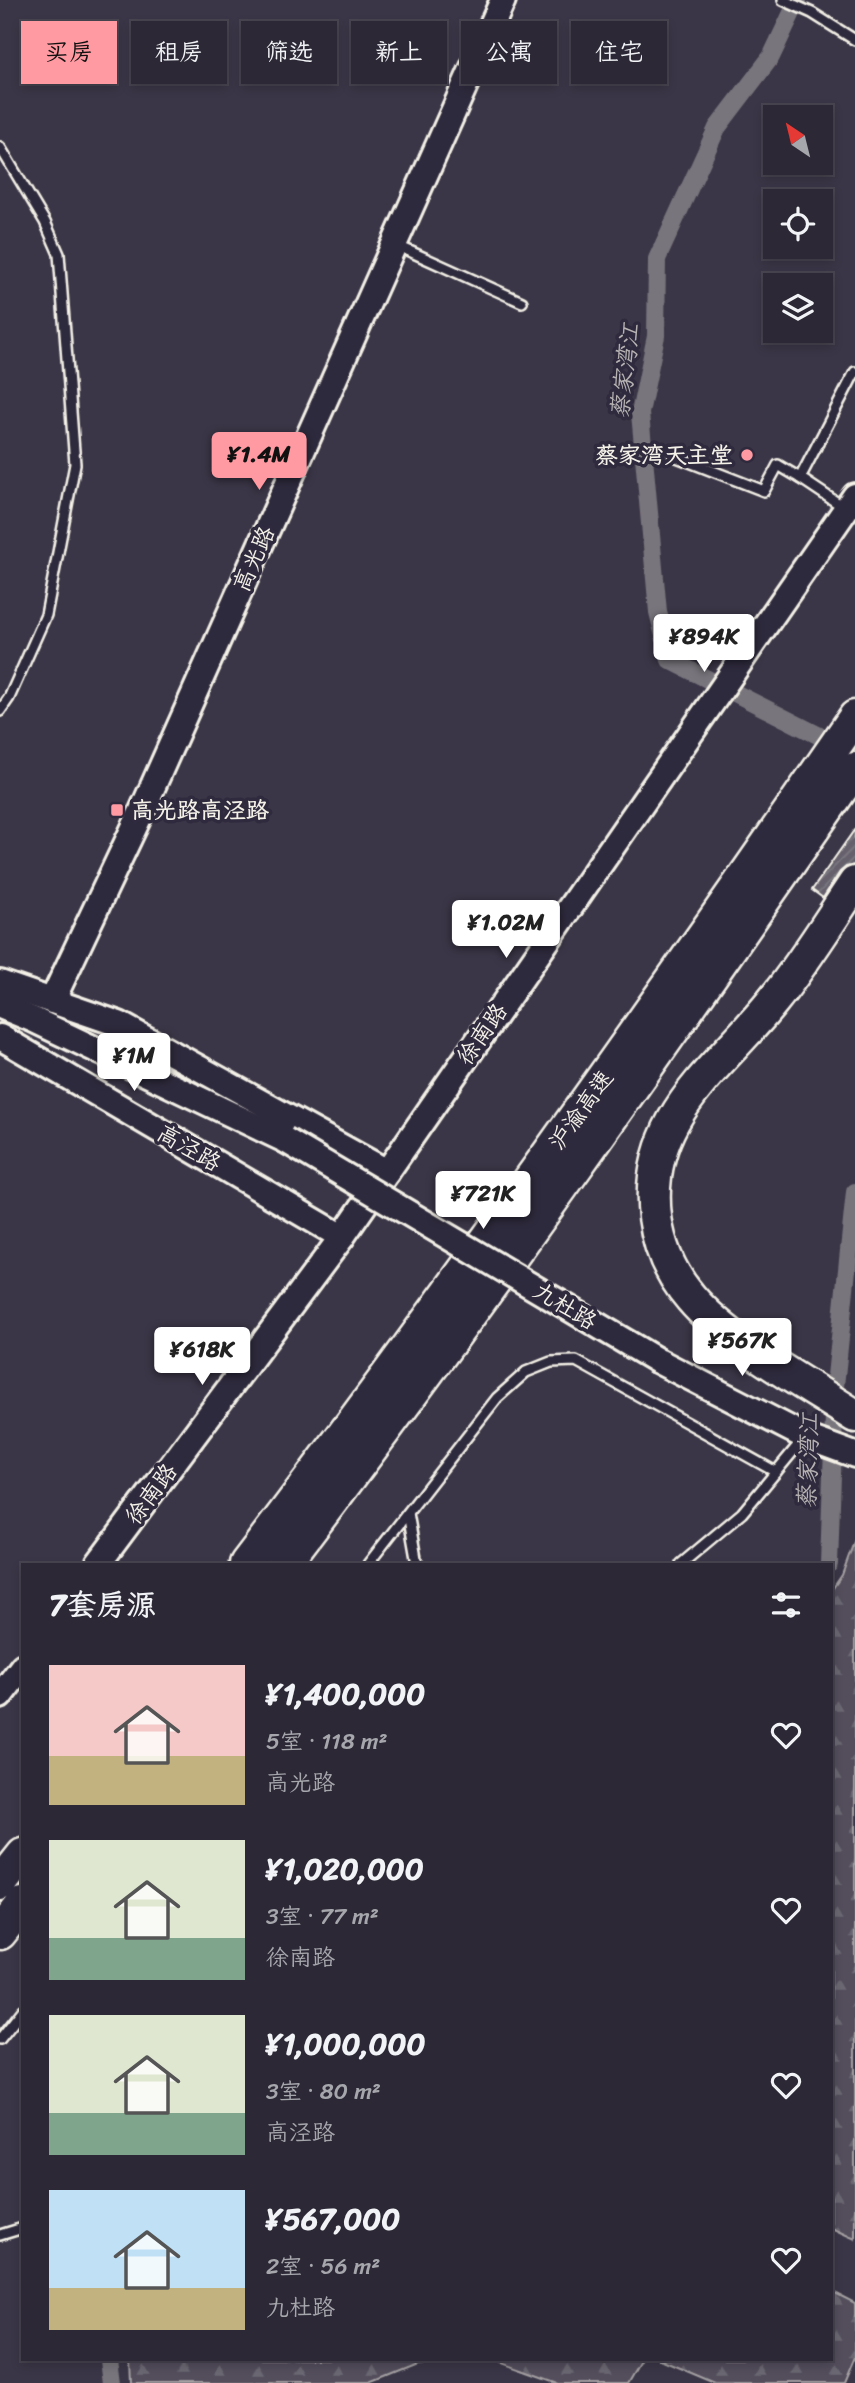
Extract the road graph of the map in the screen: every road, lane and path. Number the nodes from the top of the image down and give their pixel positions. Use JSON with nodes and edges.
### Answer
{"nodes":[{"id":1,"x":503,"y":0,"type":"edge"},
{"id":2,"x":783,"y":0,"type":"edge"},
{"id":3,"x":855,"y":40,"type":"edge"},
{"id":4,"x":0,"y":147,"type":"edge"},
{"id":5,"x":394,"y":244,"type":"junction"},
{"id":6,"x":522,"y":302,"type":"dead end"},
{"id":7,"x":855,"y":372,"type":"edge"},
{"id":8,"x":674,"y":456,"type":"dead end"},
{"id":9,"x":800,"y":478,"type":"junction"},
{"id":10,"x":851,"y":502,"type":"edge"},
{"id":11,"x":0,"y":711,"type":"edge"},
{"id":12,"x":855,"y":717,"type":"edge"},
{"id":13,"x":838,"y":777,"type":"edge"},
{"id":14,"x":855,"y":883,"type":"edge"},
{"id":15,"x":0,"y":983,"type":"edge"},
{"id":16,"x":52,"y":1001,"type":"junction"},
{"id":17,"x":0,"y":1006,"type":"edge"},
{"id":18,"x":0,"y":1037,"type":"edge"},
{"id":19,"x":285,"y":1140,"type":"joint"},
{"id":20,"x":387,"y":1172,"type":"junction"},
{"id":21,"x":342,"y":1237,"type":"junction"},
{"id":22,"x":855,"y":1416,"type":"edge"},
{"id":23,"x":806,"y":1437,"type":"junction"},
{"id":24,"x":855,"y":1455,"type":"edge"},
{"id":25,"x":776,"y":1472,"type":"junction"},
{"id":26,"x":408,"y":1513,"type":"junction"},
{"id":27,"x":99,"y":1563,"type":"edge"},
{"id":28,"x":247,"y":1563,"type":"edge"},
{"id":29,"x":285,"y":1563,"type":"edge"},
{"id":30,"x":369,"y":1563,"type":"edge"},
{"id":31,"x":417,"y":1563,"type":"edge"},
{"id":32,"x":682,"y":1563,"type":"edge"},
{"id":33,"x":21,"y":1669,"type":"edge"},
{"id":34,"x":0,"y":1696,"type":"edge"},
{"id":35,"x":21,"y":1851,"type":"edge"},
{"id":36,"x":21,"y":1858,"type":"edge"},
{"id":37,"x":0,"y":1877,"type":"edge"},
{"id":38,"x":0,"y":1884,"type":"edge"},
{"id":39,"x":21,"y":1907,"type":"edge"},
{"id":40,"x":0,"y":1933,"type":"edge"},
{"id":41,"x":21,"y":2013,"type":"edge"},
{"id":42,"x":0,"y":2039,"type":"edge"},
{"id":43,"x":21,"y":2229,"type":"edge"},
{"id":44,"x":0,"y":2235,"type":"edge"}],
"edges":[{"from":1,"to":5,"type":"street","name":"高光路"},
{"from":2,"to":3,"type":"lane"},
{"from":4,"to":11,"type":"lane"},
{"from":5,"to":6,"type":"lane"},
{"from":5,"to":16,"type":"street","name":"高光路"},
{"from":7,"to":9,"type":"lane"},
{"from":8,"to":9,"type":"lane"},
{"from":9,"to":10,"type":"lane"},
{"from":10,"to":20,"type":"street","name":"徐南路"},
{"from":12,"to":13,"type":"highway","name":"沪渝高速"},
{"from":13,"to":28,"type":"highway","name":"沪渝高速"},
{"from":13,"to":29,"type":"highway","name":"沪渝高速"},
{"from":14,"to":22,"type":"highway"},
{"from":15,"to":16,"type":"street"},
{"from":16,"to":20,"type":"street"},
{"from":17,"to":19,"type":"street","name":"高泾路"},
{"from":18,"to":21,"type":"street","name":"高泾路"},
{"from":19,"to":23,"type":"street","name":"九杜路","bridge":true},
{"from":20,"to":21,"type":"street","name":"徐南路"},
{"from":21,"to":27,"type":"street","name":"徐南路"},
{"from":23,"to":24,"type":"street","name":"九杜路"},
{"from":23,"to":25,"type":"lane"},
{"from":25,"to":26,"type":"lane"},
{"from":25,"to":32,"type":"lane"},
{"from":26,"to":30,"type":"lane"},
{"from":26,"to":31,"type":"lane"},
{"from":33,"to":34,"type":"street"},
{"from":35,"to":37,"type":"highway"},
{"from":36,"to":38,"type":"highway"},
{"from":39,"to":40,"type":"highway"},
{"from":41,"to":42,"type":"lane"},
{"from":43,"to":44,"type":"lane"}]}
